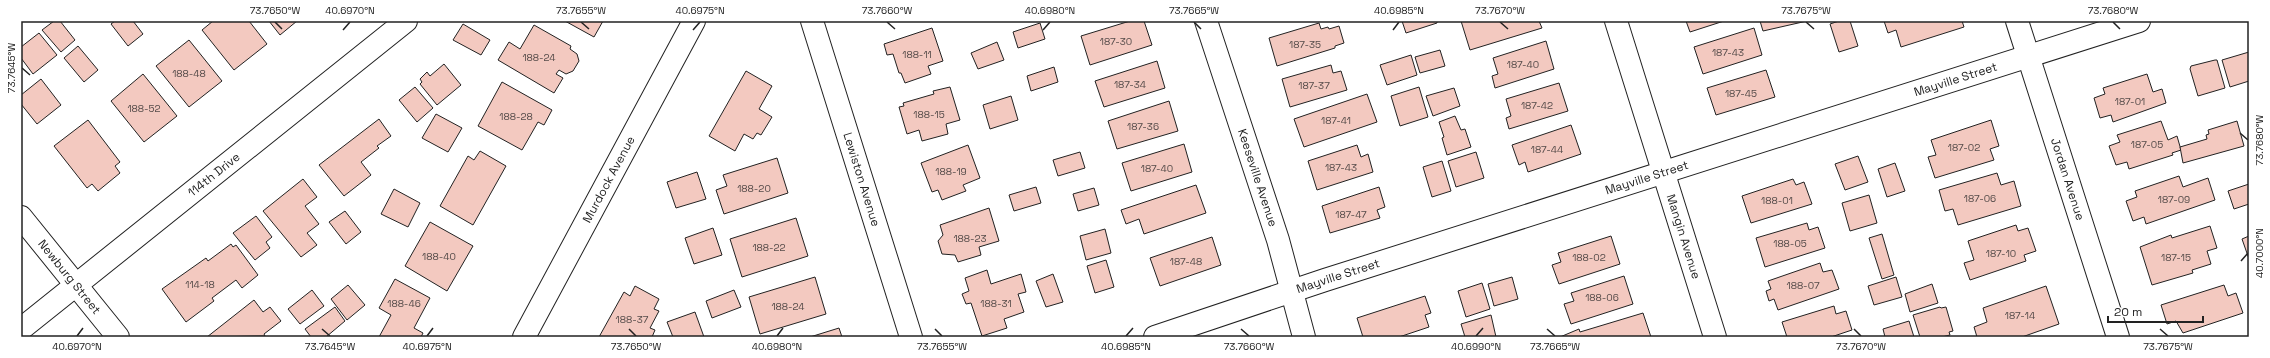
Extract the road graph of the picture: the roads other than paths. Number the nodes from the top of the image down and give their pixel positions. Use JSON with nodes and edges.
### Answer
{"nodes":[{"id":1,"x":406,"y":21,"type":"edge"},
{"id":2,"x":694,"y":21,"type":"edge"},
{"id":3,"x":812,"y":21,"type":"edge"},
{"id":4,"x":1206,"y":21,"type":"edge"},
{"id":5,"x":1616,"y":21,"type":"edge"},
{"id":6,"x":2017,"y":21,"type":"edge"},
{"id":7,"x":2139,"y":21,"type":"edge"},
{"id":8,"x":2028,"y":56,"type":"junction"},
{"id":9,"x":1663,"y":173,"type":"junction"},
{"id":10,"x":21,"y":217,"type":"edge"},
{"id":11,"x":76,"y":287,"type":"junction"},
{"id":12,"x":1291,"y":291,"type":"junction"},
{"id":13,"x":21,"y":329,"type":"edge"},
{"id":14,"x":118,"y":337,"type":"edge"},
{"id":15,"x":524,"y":337,"type":"edge"},
{"id":16,"x":911,"y":337,"type":"edge"},
{"id":17,"x":1155,"y":337,"type":"edge"},
{"id":18,"x":1304,"y":337,"type":"edge"},
{"id":19,"x":1715,"y":337,"type":"edge"},
{"id":20,"x":2118,"y":337,"type":"edge"}],
"edges":[{"from":1,"to":11,"type":"street","name":"114th Drive"},
{"from":2,"to":15,"type":"street","name":"Murdock Avenue"},
{"from":3,"to":16,"type":"street","name":"Lewiston Avenue"},
{"from":4,"to":12,"type":"street","name":"Keeseville Avenue"},
{"from":5,"to":9,"type":"street","name":"Mangin Avenue"},
{"from":6,"to":8,"type":"street","name":"Jordan Avenue"},
{"from":7,"to":8,"type":"street","name":"Mayville Street"},
{"from":8,"to":9,"type":"street","name":"Mayville Street"},
{"from":8,"to":20,"type":"street","name":"Jordan Avenue"},
{"from":9,"to":12,"type":"street","name":"Mayville Street"},
{"from":9,"to":19,"type":"street","name":"Mangin Avenue"},
{"from":10,"to":11,"type":"street","name":"Newburg Street"},
{"from":11,"to":13,"type":"street","name":"114th Drive"},
{"from":11,"to":14,"type":"street","name":"Newburg Street"},
{"from":12,"to":17,"type":"street","name":"Mayville Street"},
{"from":12,"to":18,"type":"street","name":"Keeseville Avenue"}]}
